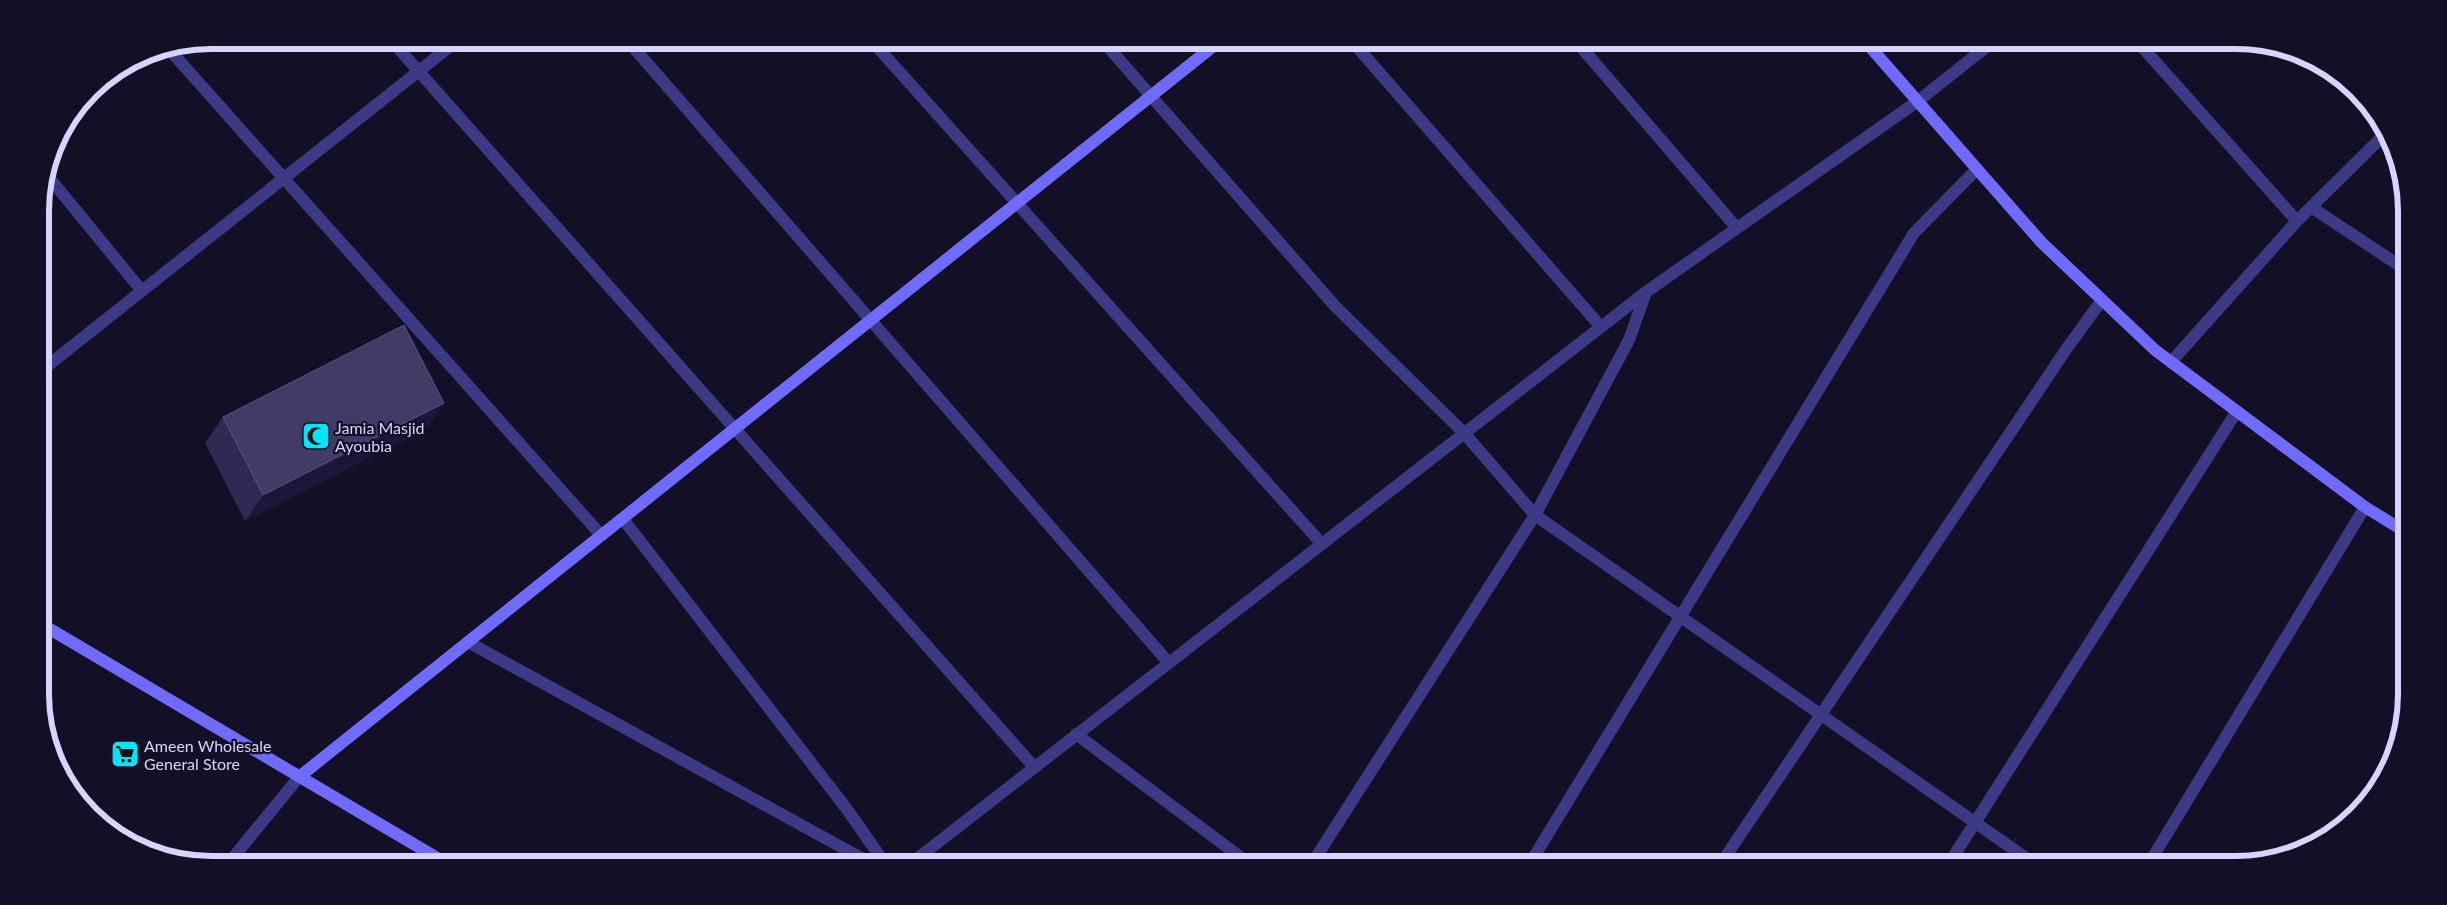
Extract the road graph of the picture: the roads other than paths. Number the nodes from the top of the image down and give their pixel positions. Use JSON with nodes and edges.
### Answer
{"nodes":[{"id":1,"x":400,"y":49,"type":"edge"},
{"id":2,"x":447,"y":49,"type":"edge"},
{"id":3,"x":635,"y":49,"type":"edge"},
{"id":4,"x":879,"y":49,"type":"edge"},
{"id":5,"x":1110,"y":49,"type":"edge"},
{"id":6,"x":1210,"y":49,"type":"edge"},
{"id":7,"x":1359,"y":49,"type":"edge"},
{"id":8,"x":1583,"y":49,"type":"edge"},
{"id":9,"x":1872,"y":49,"type":"edge"},
{"id":10,"x":1984,"y":49,"type":"edge"},
{"id":11,"x":2144,"y":49,"type":"edge"},
{"id":12,"x":173,"y":53,"type":"edge"},
{"id":13,"x":419,"y":71,"type":"junction"},
{"id":14,"x":1151,"y":96,"type":"junction"},
{"id":15,"x":1918,"y":101,"type":"junction"},
{"id":16,"x":2381,"y":138,"type":"edge"},
{"id":17,"x":1977,"y":169,"type":"junction"},
{"id":18,"x":283,"y":178,"type":"junction"},
{"id":19,"x":52,"y":181,"type":"edge"},
{"id":20,"x":1017,"y":203,"type":"junction"},
{"id":21,"x":2311,"y":207,"type":"junction"},
{"id":22,"x":2296,"y":221,"type":"junction"},
{"id":23,"x":1736,"y":228,"type":"junction"},
{"id":24,"x":2398,"y":265,"type":"edge"},
{"id":25,"x":142,"y":291,"type":"junction"},
{"id":26,"x":1646,"y":292,"type":"junction"},
{"id":27,"x":2102,"y":300,"type":"junction"},
{"id":28,"x":871,"y":320,"type":"junction"},
{"id":29,"x":1601,"y":327,"type":"junction"},
{"id":30,"x":2171,"y":362,"type":"junction"},
{"id":31,"x":49,"y":365,"type":"edge"},
{"id":32,"x":2237,"y":411,"type":"junction"},
{"id":33,"x":735,"y":428,"type":"junction"},
{"id":34,"x":1464,"y":433,"type":"junction"},
{"id":35,"x":2365,"y":507,"type":"junction"},
{"id":36,"x":1535,"y":515,"type":"junction"},
{"id":37,"x":623,"y":519,"type":"junction"},
{"id":38,"x":2398,"y":528,"type":"edge"},
{"id":39,"x":601,"y":535,"type":"junction"},
{"id":40,"x":1321,"y":544,"type":"junction"},
{"id":41,"x":1680,"y":616,"type":"junction"},
{"id":42,"x":49,"y":629,"type":"edge"},
{"id":43,"x":468,"y":642,"type":"junction"},
{"id":44,"x":1168,"y":662,"type":"junction"},
{"id":45,"x":1821,"y":715,"type":"junction"},
{"id":46,"x":1076,"y":734,"type":"junction"},
{"id":47,"x":1034,"y":766,"type":"junction"},
{"id":48,"x":299,"y":777,"type":"junction"},
{"id":49,"x":1976,"y":823,"type":"junction"},
{"id":50,"x":234,"y":856,"type":"edge"},
{"id":51,"x":433,"y":856,"type":"edge"},
{"id":52,"x":858,"y":856,"type":"edge"},
{"id":53,"x":880,"y":856,"type":"edge"},
{"id":54,"x":920,"y":856,"type":"edge"},
{"id":55,"x":1239,"y":856,"type":"edge"},
{"id":56,"x":1317,"y":856,"type":"edge"},
{"id":57,"x":1534,"y":856,"type":"edge"},
{"id":58,"x":1726,"y":856,"type":"edge"},
{"id":59,"x":1954,"y":856,"type":"edge"},
{"id":60,"x":2023,"y":856,"type":"edge"},
{"id":61,"x":2153,"y":856,"type":"edge"}],
"edges":[{"from":1,"to":13,"type":"street"},
{"from":2,"to":13,"type":"street"},
{"from":3,"to":28,"type":"street"},
{"from":4,"to":20,"type":"street"},
{"from":5,"to":14,"type":"street"},
{"from":6,"to":14,"type":"street"},
{"from":7,"to":29,"type":"street"},
{"from":8,"to":23,"type":"street"},
{"from":9,"to":15,"type":"street"},
{"from":10,"to":15,"type":"street"},
{"from":11,"to":22,"type":"street"},
{"from":12,"to":18,"type":"street"},
{"from":13,"to":18,"type":"street"},
{"from":13,"to":33,"type":"street"},
{"from":14,"to":20,"type":"street"},
{"from":14,"to":34,"type":"street"},
{"from":15,"to":17,"type":"street"},
{"from":15,"to":23,"type":"street"},
{"from":16,"to":21,"type":"street"},
{"from":17,"to":27,"type":"street"},
{"from":17,"to":41,"type":"street"},
{"from":18,"to":25,"type":"street"},
{"from":18,"to":39,"type":"street"},
{"from":19,"to":25,"type":"street"},
{"from":20,"to":28,"type":"street"},
{"from":20,"to":40,"type":"street"},
{"from":21,"to":22,"type":"street"},
{"from":21,"to":24,"type":"street"},
{"from":22,"to":30,"type":"street"},
{"from":23,"to":26,"type":"street"},
{"from":25,"to":31,"type":"street"},
{"from":26,"to":29,"type":"street"},
{"from":26,"to":36,"type":"street"},
{"from":27,"to":30,"type":"street"},
{"from":27,"to":45,"type":"street"},
{"from":28,"to":33,"type":"street"},
{"from":28,"to":44,"type":"street"},
{"from":29,"to":34,"type":"street"},
{"from":30,"to":32,"type":"street"},
{"from":32,"to":35,"type":"street"},
{"from":32,"to":49,"type":"street"},
{"from":33,"to":37,"type":"street"},
{"from":33,"to":47,"type":"street"},
{"from":34,"to":36,"type":"street"},
{"from":34,"to":40,"type":"street"},
{"from":35,"to":38,"type":"street"},
{"from":35,"to":61,"type":"street"},
{"from":36,"to":41,"type":"street"},
{"from":36,"to":56,"type":"street"},
{"from":37,"to":39,"type":"street"},
{"from":37,"to":53,"type":"street"},
{"from":39,"to":43,"type":"street"},
{"from":40,"to":44,"type":"street"},
{"from":41,"to":45,"type":"street"},
{"from":41,"to":57,"type":"street"},
{"from":42,"to":48,"type":"street"},
{"from":43,"to":48,"type":"street"},
{"from":43,"to":52,"type":"street"},
{"from":44,"to":46,"type":"street"},
{"from":45,"to":49,"type":"street"},
{"from":45,"to":58,"type":"street"},
{"from":46,"to":47,"type":"street"},
{"from":46,"to":55,"type":"street"},
{"from":47,"to":54,"type":"street"},
{"from":48,"to":50,"type":"street"},
{"from":48,"to":51,"type":"street"},
{"from":49,"to":59,"type":"street"},
{"from":49,"to":60,"type":"street"}]}
